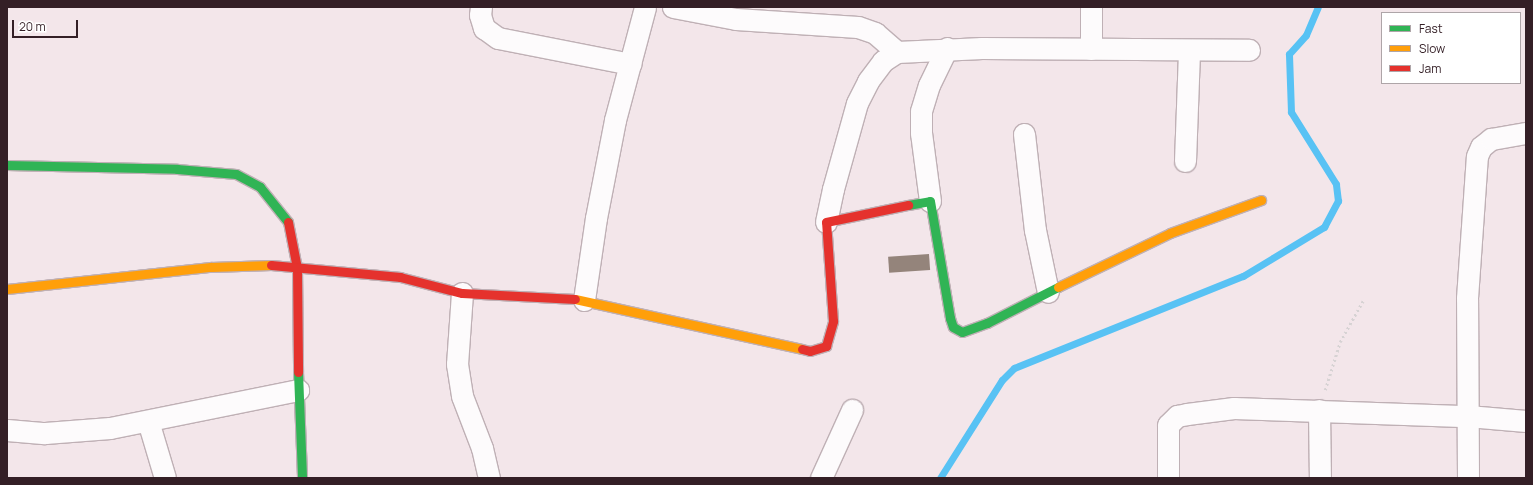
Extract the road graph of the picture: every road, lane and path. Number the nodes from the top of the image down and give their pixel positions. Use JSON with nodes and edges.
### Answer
{"nodes":[{"id":1,"x":481,"y":7,"type":"edge"},
{"id":2,"x":645,"y":7,"type":"edge"},
{"id":3,"x":673,"y":7,"type":"edge"},
{"id":4,"x":1092,"y":7,"type":"edge"},
{"id":5,"x":947,"y":48,"type":"junction"},
{"id":6,"x":1092,"y":49,"type":"junction"},
{"id":7,"x":1250,"y":50,"type":"dead end"},
{"id":8,"x":1189,"y":51,"type":"junction"},
{"id":9,"x":897,"y":52,"type":"junction"},
{"id":10,"x":630,"y":64,"type":"junction"},
{"id":11,"x":1024,"y":134,"type":"dead end"},
{"id":12,"x":1526,"y":134,"type":"edge"},
{"id":13,"x":1185,"y":161,"type":"dead end"},
{"id":14,"x":7,"y":165,"type":"edge"},
{"id":15,"x":1261,"y":200,"type":"dead end"},
{"id":16,"x":930,"y":201,"type":"junction"},
{"id":17,"x":826,"y":222,"type":"junction"},
{"id":18,"x":297,"y":268,"type":"junction"},
{"id":19,"x":7,"y":289,"type":"edge"},
{"id":20,"x":1048,"y":292,"type":"junction"},
{"id":21,"x":462,"y":293,"type":"junction"},
{"id":22,"x":1364,"y":299,"type":"dead end"},
{"id":23,"x":584,"y":300,"type":"junction"},
{"id":24,"x":298,"y":390,"type":"junction"},
{"id":25,"x":852,"y":410,"type":"dead end"},
{"id":26,"x":1319,"y":410,"type":"junction"},
{"id":27,"x":1468,"y":416,"type":"junction"},
{"id":28,"x":148,"y":421,"type":"junction"},
{"id":29,"x":1526,"y":421,"type":"edge"},
{"id":30,"x":7,"y":430,"type":"edge"},
{"id":31,"x":166,"y":478,"type":"edge"},
{"id":32,"x":302,"y":478,"type":"edge"},
{"id":33,"x":489,"y":478,"type":"edge"},
{"id":34,"x":821,"y":478,"type":"edge"},
{"id":35,"x":1168,"y":478,"type":"edge"},
{"id":36,"x":1320,"y":478,"type":"edge"},
{"id":37,"x":1468,"y":478,"type":"edge"}],
"edges":[{"from":1,"to":10,"type":"street"},
{"from":2,"to":10,"type":"street"},
{"from":3,"to":9,"type":"street"},
{"from":4,"to":6,"type":"street"},
{"from":5,"to":6,"type":"street"},
{"from":5,"to":9,"type":"street"},
{"from":5,"to":16,"type":"street"},
{"from":6,"to":8,"type":"street"},
{"from":7,"to":8,"type":"street"},
{"from":8,"to":13,"type":"street"},
{"from":9,"to":17,"type":"street"},
{"from":10,"to":23,"type":"street"},
{"from":11,"to":20,"type":"street"},
{"from":12,"to":27,"type":"street"},
{"from":14,"to":18,"type":"street"},
{"from":15,"to":20,"type":"street"},
{"from":16,"to":17,"type":"street"},
{"from":16,"to":20,"type":"street"},
{"from":17,"to":23,"type":"street"},
{"from":18,"to":19,"type":"street"},
{"from":18,"to":21,"type":"street"},
{"from":18,"to":24,"type":"street"},
{"from":21,"to":23,"type":"street"},
{"from":21,"to":33,"type":"street"},
{"from":22,"to":26,"type":"path"},
{"from":24,"to":28,"type":"street"},
{"from":24,"to":32,"type":"street"},
{"from":25,"to":34,"type":"street"},
{"from":26,"to":27,"type":"street"},
{"from":26,"to":35,"type":"street"},
{"from":26,"to":36,"type":"street"},
{"from":27,"to":29,"type":"street"},
{"from":27,"to":37,"type":"street"},
{"from":28,"to":30,"type":"street"},
{"from":28,"to":31,"type":"street"}]}
